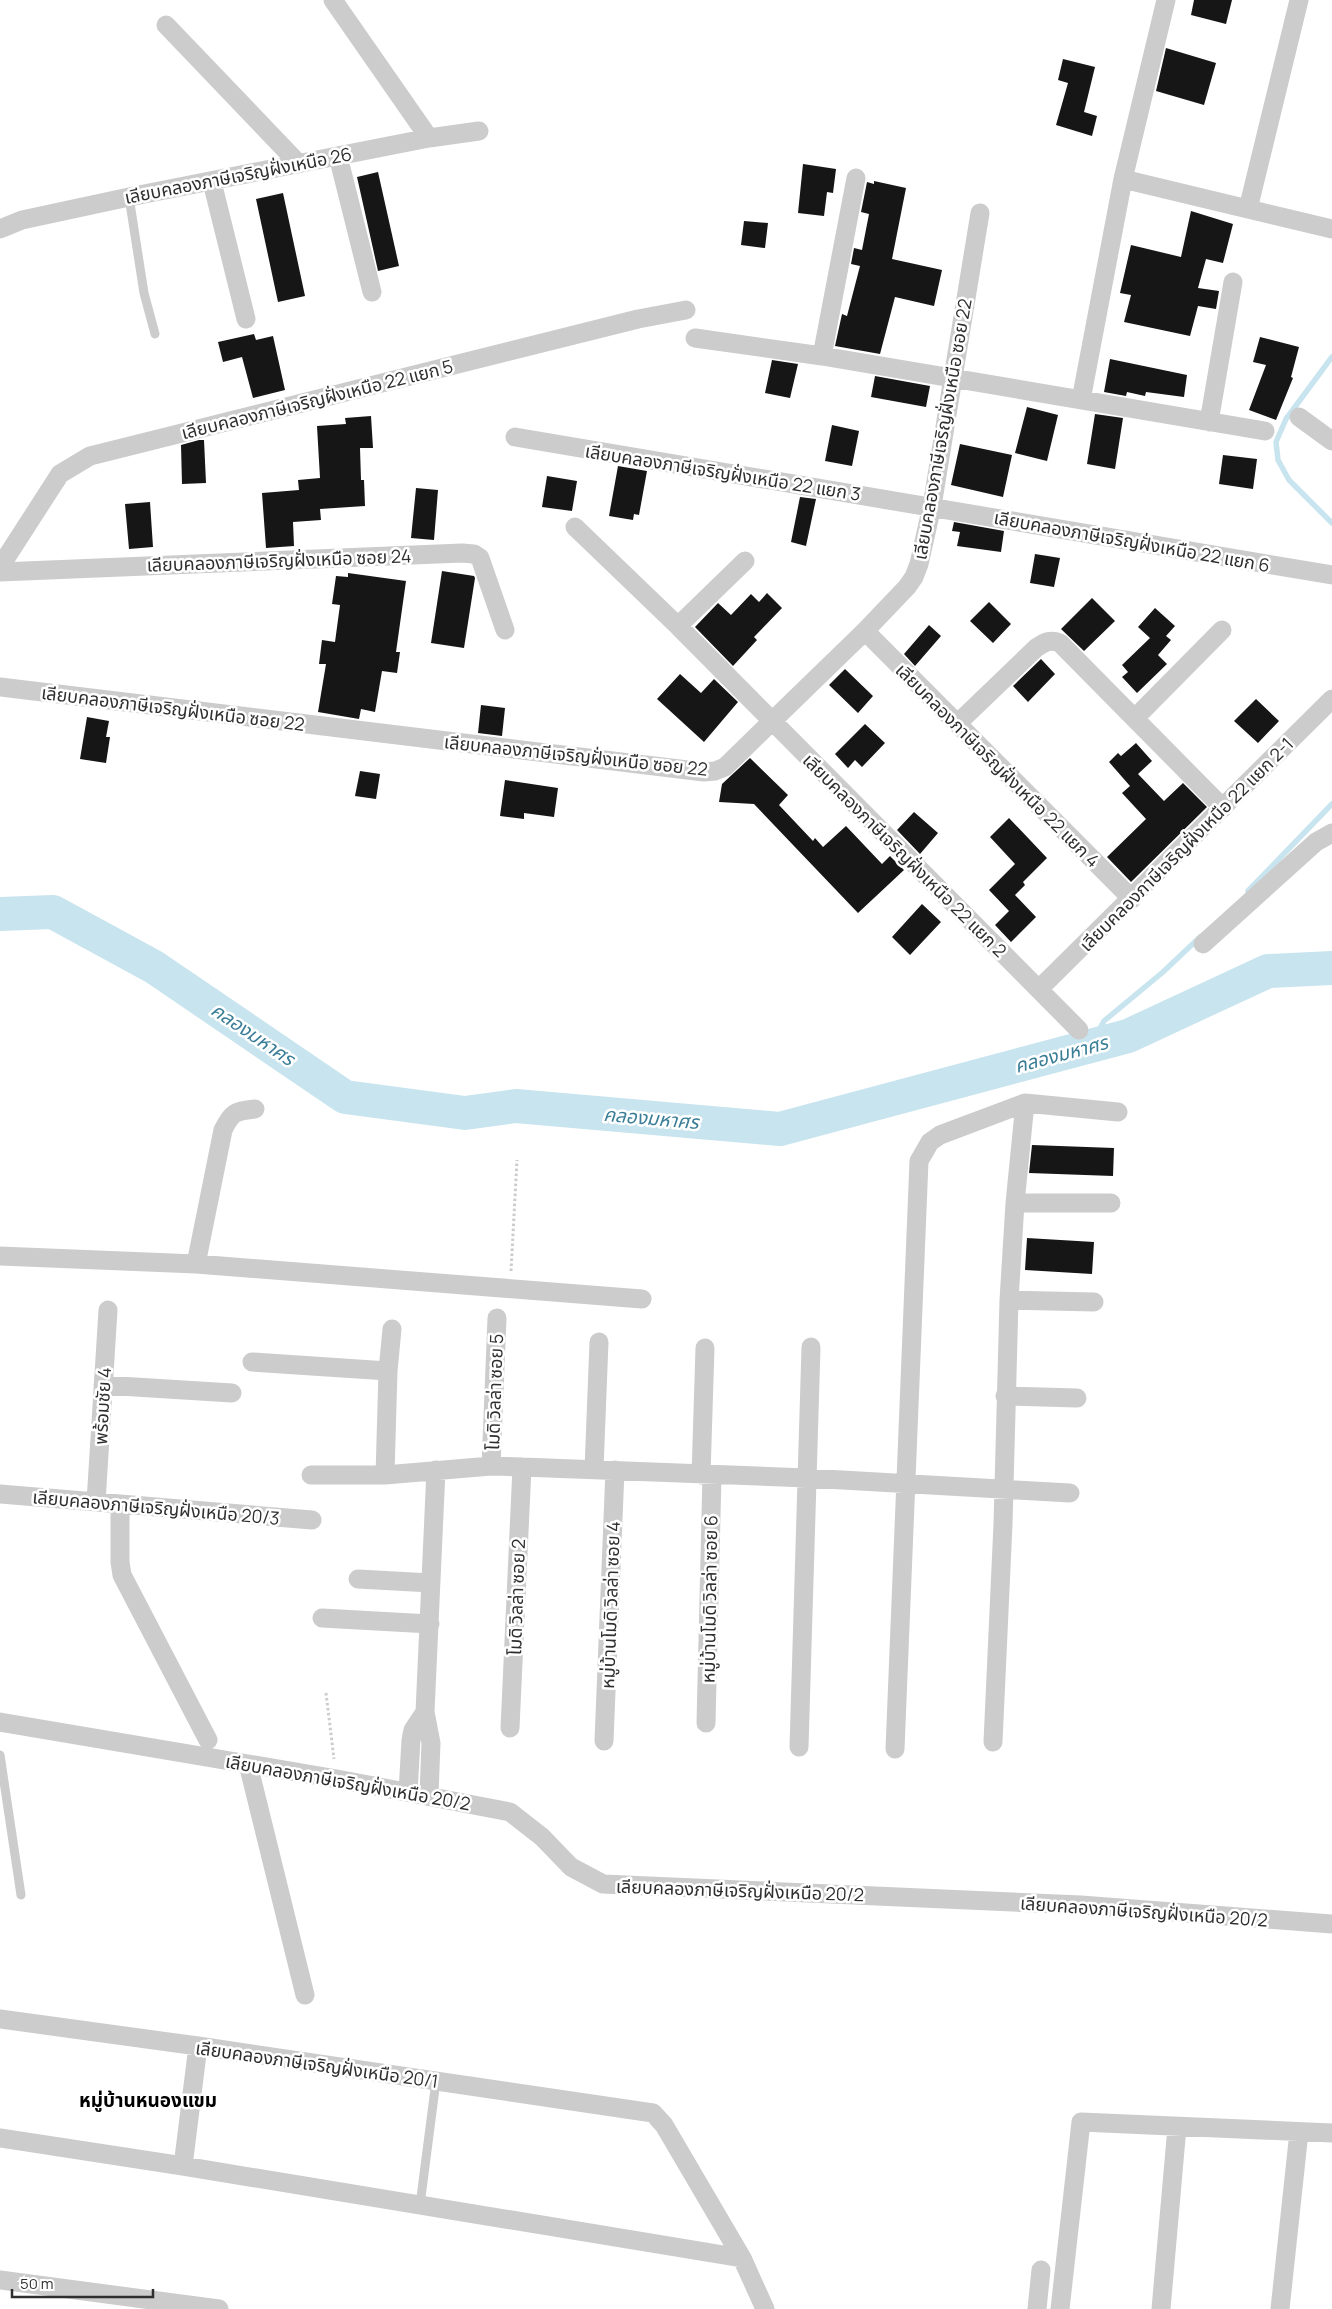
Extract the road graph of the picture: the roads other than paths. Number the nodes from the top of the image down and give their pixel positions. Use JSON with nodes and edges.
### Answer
{"nodes":[{"id":1,"x":333,"y":0,"type":"edge"},
{"id":2,"x":1166,"y":0,"type":"edge"},
{"id":3,"x":1299,"y":0,"type":"edge"},
{"id":4,"x":166,"y":25,"type":"dead end"},
{"id":5,"x":480,"y":131,"type":"dead end"},
{"id":6,"x":429,"y":138,"type":"junction"},
{"id":7,"x":338,"y":156,"type":"junction"},
{"id":8,"x":300,"y":164,"type":"junction"},
{"id":9,"x":856,"y":178,"type":"dead end"},
{"id":10,"x":1123,"y":179,"type":"junction"},
{"id":11,"x":212,"y":182,"type":"junction"},
{"id":12,"x":129,"y":197,"type":"junction"},
{"id":13,"x":1248,"y":209,"type":"junction"},
{"id":14,"x":980,"y":213,"type":"dead end"},
{"id":15,"x":0,"y":229,"type":"edge"},
{"id":16,"x":1332,"y":229,"type":"edge"},
{"id":17,"x":1233,"y":282,"type":"dead end"},
{"id":18,"x":372,"y":292,"type":"dead end"},
{"id":19,"x":686,"y":310,"type":"dead end"},
{"id":20,"x":246,"y":319,"type":"dead end"},
{"id":21,"x":155,"y":334,"type":"dead end"},
{"id":22,"x":695,"y":338,"type":"dead end"},
{"id":23,"x":822,"y":356,"type":"junction"},
{"id":24,"x":953,"y":378,"type":"junction"},
{"id":25,"x":1081,"y":400,"type":"junction"},
{"id":26,"x":1299,"y":417,"type":"dead end"},
{"id":27,"x":1209,"y":422,"type":"junction"},
{"id":28,"x":1265,"y":431,"type":"dead end"},
{"id":29,"x":515,"y":437,"type":"dead end"},
{"id":30,"x":1332,"y":441,"type":"edge"},
{"id":31,"x":932,"y":506,"type":"junction"},
{"id":32,"x":575,"y":526,"type":"dead end"},
{"id":33,"x":745,"y":561,"type":"dead end"},
{"id":34,"x":0,"y":566,"type":"edge"},
{"id":35,"x":0,"y":572,"type":"edge"},
{"id":36,"x":1332,"y":575,"type":"edge"},
{"id":37,"x":678,"y":626,"type":"junction"},
{"id":38,"x":505,"y":630,"type":"dead end"},
{"id":39,"x":1222,"y":630,"type":"dead end"},
{"id":40,"x":864,"y":631,"type":"junction"},
{"id":41,"x":0,"y":687,"type":"edge"},
{"id":42,"x":1332,"y":699,"type":"edge"},
{"id":43,"x":1135,"y":718,"type":"junction"},
{"id":44,"x":772,"y":722,"type":"junction"},
{"id":45,"x":958,"y":723,"type":"junction"},
{"id":46,"x":1222,"y":808,"type":"junction"},
{"id":47,"x":1332,"y":833,"type":"edge"},
{"id":48,"x":1132,"y":899,"type":"junction"},
{"id":49,"x":1203,"y":944,"type":"dead end"},
{"id":50,"x":1039,"y":989,"type":"junction"},
{"id":51,"x":1079,"y":1030,"type":"dead end"},
{"id":52,"x":1025,"y":1103,"type":"junction"},
{"id":53,"x":255,"y":1109,"type":"dead end"},
{"id":54,"x":1118,"y":1112,"type":"dead end"},
{"id":55,"x":1015,"y":1203,"type":"junction"},
{"id":56,"x":1111,"y":1203,"type":"dead end"},
{"id":57,"x":0,"y":1256,"type":"edge"},
{"id":58,"x":196,"y":1264,"type":"junction"},
{"id":59,"x":642,"y":1299,"type":"dead end"},
{"id":60,"x":1009,"y":1300,"type":"junction"},
{"id":61,"x":1094,"y":1302,"type":"dead end"},
{"id":62,"x":108,"y":1310,"type":"dead end"},
{"id":63,"x":497,"y":1318,"type":"dead end"},
{"id":64,"x":392,"y":1329,"type":"dead end"},
{"id":65,"x":599,"y":1342,"type":"dead end"},
{"id":66,"x":811,"y":1347,"type":"dead end"},
{"id":67,"x":705,"y":1348,"type":"dead end"},
{"id":68,"x":252,"y":1362,"type":"dead end"},
{"id":69,"x":388,"y":1371,"type":"junction"},
{"id":70,"x":103,"y":1385,"type":"junction"},
{"id":71,"x":232,"y":1393,"type":"dead end"},
{"id":72,"x":1006,"y":1396,"type":"junction"},
{"id":73,"x":1077,"y":1398,"type":"dead end"},
{"id":74,"x":491,"y":1466,"type":"junction"},
{"id":75,"x":522,"y":1467,"type":"junction"},
{"id":76,"x":594,"y":1469,"type":"junction"},
{"id":77,"x":436,"y":1470,"type":"junction"},
{"id":78,"x":615,"y":1470,"type":"junction"},
{"id":79,"x":311,"y":1475,"type":"dead end"},
{"id":80,"x":385,"y":1475,"type":"junction"},
{"id":81,"x":706,"y":1475,"type":"junction"},
{"id":82,"x":807,"y":1478,"type":"junction"},
{"id":83,"x":906,"y":1484,"type":"junction"},
{"id":84,"x":1003,"y":1490,"type":"junction"},
{"id":85,"x":1070,"y":1493,"type":"dead end"},
{"id":86,"x":0,"y":1494,"type":"edge"},
{"id":87,"x":96,"y":1502,"type":"junction"},
{"id":88,"x":120,"y":1504,"type":"junction"},
{"id":89,"x":312,"y":1520,"type":"dead end"},
{"id":90,"x":358,"y":1579,"type":"dead end"},
{"id":91,"x":431,"y":1583,"type":"junction"},
{"id":92,"x":322,"y":1618,"type":"dead end"},
{"id":93,"x":430,"y":1624,"type":"junction"},
{"id":94,"x":425,"y":1712,"type":"junction"},
{"id":95,"x":0,"y":1722,"type":"edge"},
{"id":96,"x":706,"y":1723,"type":"dead end"},
{"id":97,"x":510,"y":1728,"type":"dead end"},
{"id":98,"x":208,"y":1740,"type":"dead end"},
{"id":99,"x":604,"y":1740,"type":"dead end"},
{"id":100,"x":993,"y":1742,"type":"dead end"},
{"id":101,"x":799,"y":1747,"type":"dead end"},
{"id":102,"x":895,"y":1749,"type":"dead end"},
{"id":103,"x":0,"y":1756,"type":"edge"},
{"id":104,"x":248,"y":1764,"type":"junction"},
{"id":105,"x":408,"y":1792,"type":"junction"},
{"id":106,"x":429,"y":1795,"type":"junction"},
{"id":107,"x":21,"y":1896,"type":"dead end"},
{"id":108,"x":1332,"y":1924,"type":"edge"},
{"id":109,"x":305,"y":1996,"type":"dead end"},
{"id":110,"x":0,"y":2019,"type":"edge"},
{"id":111,"x":198,"y":2046,"type":"junction"},
{"id":112,"x":436,"y":2081,"type":"junction"},
{"id":113,"x":1177,"y":2127,"type":"junction"},
{"id":114,"x":1299,"y":2132,"type":"junction"},
{"id":115,"x":1332,"y":2133,"type":"edge"},
{"id":116,"x":0,"y":2138,"type":"edge"},
{"id":117,"x":183,"y":2166,"type":"junction"},
{"id":118,"x":420,"y":2205,"type":"junction"},
{"id":119,"x":742,"y":2258,"type":"junction"},
{"id":120,"x":1041,"y":2270,"type":"dead end"},
{"id":121,"x":0,"y":2280,"type":"edge"},
{"id":122,"x":218,"y":2309,"type":"edge"},
{"id":123,"x":765,"y":2309,"type":"edge"},
{"id":124,"x":1037,"y":2309,"type":"edge"},
{"id":125,"x":1060,"y":2309,"type":"edge"},
{"id":126,"x":1161,"y":2309,"type":"edge"},
{"id":127,"x":1280,"y":2309,"type":"edge"}],
"edges":[{"from":1,"to":6,"type":"street"},
{"from":2,"to":10,"type":"street"},
{"from":3,"to":13,"type":"street"},
{"from":4,"to":8,"type":"street"},
{"from":5,"to":6,"type":"street","name":"เลียบคลองภาษีเจริญฝั่งเหนือ 26"},
{"from":6,"to":7,"type":"street","name":"เลียบคลองภาษีเจริญฝั่งเหนือ 26"},
{"from":7,"to":8,"type":"street","name":"เลียบคลองภาษีเจริญฝั่งเหนือ 26"},
{"from":7,"to":18,"type":"street"},
{"from":8,"to":11,"type":"street","name":"เลียบคลองภาษีเจริญฝั่งเหนือ 26"},
{"from":9,"to":23,"type":"street"},
{"from":10,"to":13,"type":"street"},
{"from":10,"to":25,"type":"street"},
{"from":11,"to":12,"type":"street","name":"เลียบคลองภาษีเจริญฝั่งเหนือ 26"},
{"from":11,"to":20,"type":"street"},
{"from":12,"to":15,"type":"street","name":"เลียบคลองภาษีเจริญฝั่งเหนือ 26"},
{"from":12,"to":21,"type":"lane"},
{"from":13,"to":16,"type":"street"},
{"from":14,"to":24,"type":"street","name":"เลียบคลองภาษีเจริญฝั่งเหนือ ซอย 22"},
{"from":17,"to":27,"type":"street"},
{"from":19,"to":34,"type":"street","name":"เลียบคลองภาษีเจริญฝั่งเหนือ 22 แยก 5"},
{"from":22,"to":23,"type":"street"},
{"from":23,"to":24,"type":"street"},
{"from":24,"to":25,"type":"street"},
{"from":24,"to":31,"type":"street","name":"เลียบคลองภาษีเจริญฝั่งเหนือ ซอย 22"},
{"from":25,"to":27,"type":"street"},
{"from":26,"to":30,"type":"street"},
{"from":27,"to":28,"type":"street"},
{"from":29,"to":31,"type":"street","name":"เลียบคลองภาษีเจริญฝั่งเหนือ 22 แยก 3"},
{"from":31,"to":36,"type":"street","name":"เลียบคลองภาษีเจริญฝั่งเหนือ 22 แยก 6"},
{"from":31,"to":40,"type":"street","name":"เลียบคลองภาษีเจริญฝั่งเหนือ ซอย 22"},
{"from":32,"to":37,"type":"street","name":"เลียบคลองภาษีเจริญฝั่งเหนือ 22 แยก 2"},
{"from":33,"to":37,"type":"street"},
{"from":35,"to":38,"type":"street","name":"เลียบคลองภาษีเจริญฝั่งเหนือ ซอย 24"},
{"from":37,"to":44,"type":"street","name":"เลียบคลองภาษีเจริญฝั่งเหนือ 22 แยก 2"},
{"from":39,"to":43,"type":"street"},
{"from":40,"to":44,"type":"street","name":"เลียบคลองภาษีเจริญฝั่งเหนือ ซอย 22"},
{"from":40,"to":45,"type":"street","name":"เลียบคลองภาษีเจริญฝั่งเหนือ 22 แยก 4"},
{"from":41,"to":44,"type":"street","name":"เลียบคลองภาษีเจริญฝั่งเหนือ ซอย 22"},
{"from":42,"to":46,"type":"street","name":"เลียบคลองภาษีเจริญฝั่งเหนือ 22 แยก 2-1"},
{"from":43,"to":45,"type":"street"},
{"from":43,"to":46,"type":"street"},
{"from":44,"to":50,"type":"street","name":"เลียบคลองภาษีเจริญฝั่งเหนือ 22 แยก 2"},
{"from":45,"to":48,"type":"street","name":"เลียบคลองภาษีเจริญฝั่งเหนือ 22 แยก 4"},
{"from":46,"to":48,"type":"street","name":"เลียบคลองภาษีเจริญฝั่งเหนือ 22 แยก 2-1"},
{"from":47,"to":49,"type":"street"},
{"from":48,"to":50,"type":"street","name":"เลียบคลองภาษีเจริญฝั่งเหนือ 22 แยก 2-1"},
{"from":50,"to":51,"type":"street","name":"เลียบคลองภาษีเจริญฝั่งเหนือ 22 แยก 2"},
{"from":52,"to":54,"type":"street"},
{"from":52,"to":55,"type":"street"},
{"from":52,"to":83,"type":"street"},
{"from":53,"to":58,"type":"street"},
{"from":55,"to":56,"type":"street"},
{"from":55,"to":60,"type":"street"},
{"from":57,"to":58,"type":"street"},
{"from":58,"to":59,"type":"street"},
{"from":60,"to":61,"type":"street"},
{"from":60,"to":72,"type":"street"},
{"from":62,"to":70,"type":"street","name":"พร้อมชัย 4"},
{"from":63,"to":74,"type":"street","name":"โมดิ วิลล่า ซอย 5"},
{"from":64,"to":69,"type":"street"},
{"from":65,"to":76,"type":"street"},
{"from":66,"to":82,"type":"street"},
{"from":67,"to":81,"type":"street","name":"หมู่บ้านโมดิ วิลล่า ซอย 6"},
{"from":68,"to":69,"type":"street"},
{"from":69,"to":80,"type":"street"},
{"from":70,"to":71,"type":"street"},
{"from":70,"to":87,"type":"street","name":"พร้อมชัย 4"},
{"from":72,"to":73,"type":"street"},
{"from":72,"to":84,"type":"street"},
{"from":74,"to":75,"type":"street"},
{"from":74,"to":77,"type":"street"},
{"from":75,"to":76,"type":"street"},
{"from":75,"to":97,"type":"street","name":"โมดิ วิลล่า ซอย 2"},
{"from":76,"to":78,"type":"street"},
{"from":77,"to":80,"type":"street"},
{"from":77,"to":91,"type":"street"},
{"from":78,"to":81,"type":"street"},
{"from":78,"to":99,"type":"street","name":"หมู่บ้านโมดิ วิลล่า ซอย 4"},
{"from":79,"to":80,"type":"street"},
{"from":81,"to":82,"type":"street"},
{"from":81,"to":96,"type":"street","name":"หมู่บ้านโมดิ วิลล่า ซอย 6"},
{"from":82,"to":83,"type":"street"},
{"from":82,"to":101,"type":"street"},
{"from":83,"to":84,"type":"street"},
{"from":83,"to":102,"type":"street"},
{"from":84,"to":85,"type":"street"},
{"from":84,"to":100,"type":"street"},
{"from":86,"to":87,"type":"street","name":"เลียบคลองภาษีเจริญฝั่งเหนือ 20/3"},
{"from":87,"to":88,"type":"street","name":"เลียบคลองภาษีเจริญฝั่งเหนือ 20/3"},
{"from":88,"to":89,"type":"street","name":"เลียบคลองภาษีเจริญฝั่งเหนือ 20/3"},
{"from":88,"to":98,"type":"street"},
{"from":90,"to":91,"type":"street"},
{"from":91,"to":93,"type":"street"},
{"from":92,"to":93,"type":"street"},
{"from":93,"to":94,"type":"street"},
{"from":94,"to":105,"type":"street"},
{"from":94,"to":106,"type":"street"},
{"from":95,"to":104,"type":"street","name":"เลียบคลองภาษีเจริญฝั่งเหนือ 20/2"},
{"from":103,"to":107,"type":"lane"},
{"from":104,"to":105,"type":"street","name":"เลียบคลองภาษีเจริญฝั่งเหนือ 20/2"},
{"from":104,"to":109,"type":"street"},
{"from":105,"to":106,"type":"street","name":"เลียบคลองภาษีเจริญฝั่งเหนือ 20/2"},
{"from":106,"to":108,"type":"street","name":"เลียบคลองภาษีเจริญฝั่งเหนือ 20/2"},
{"from":110,"to":111,"type":"street","name":"เลียบคลองภาษีเจริญฝั่งเหนือ 20/1"},
{"from":111,"to":112,"type":"street","name":"เลียบคลองภาษีเจริญฝั่งเหนือ 20/1"},
{"from":111,"to":117,"type":"street"},
{"from":112,"to":118,"type":"lane"},
{"from":112,"to":119,"type":"street","name":"เลียบคลองภาษีเจริญฝั่งเหนือ 20/1"},
{"from":113,"to":114,"type":"street"},
{"from":113,"to":125,"type":"street"},
{"from":113,"to":126,"type":"street"},
{"from":114,"to":115,"type":"street"},
{"from":114,"to":127,"type":"street"},
{"from":116,"to":117,"type":"street"},
{"from":117,"to":118,"type":"street"},
{"from":118,"to":119,"type":"street"},
{"from":119,"to":123,"type":"street","name":"เลียบคลองภาษีเจริญฝั่งเหนือ 20/1"},
{"from":120,"to":124,"type":"street"},
{"from":121,"to":122,"type":"street"}]}
